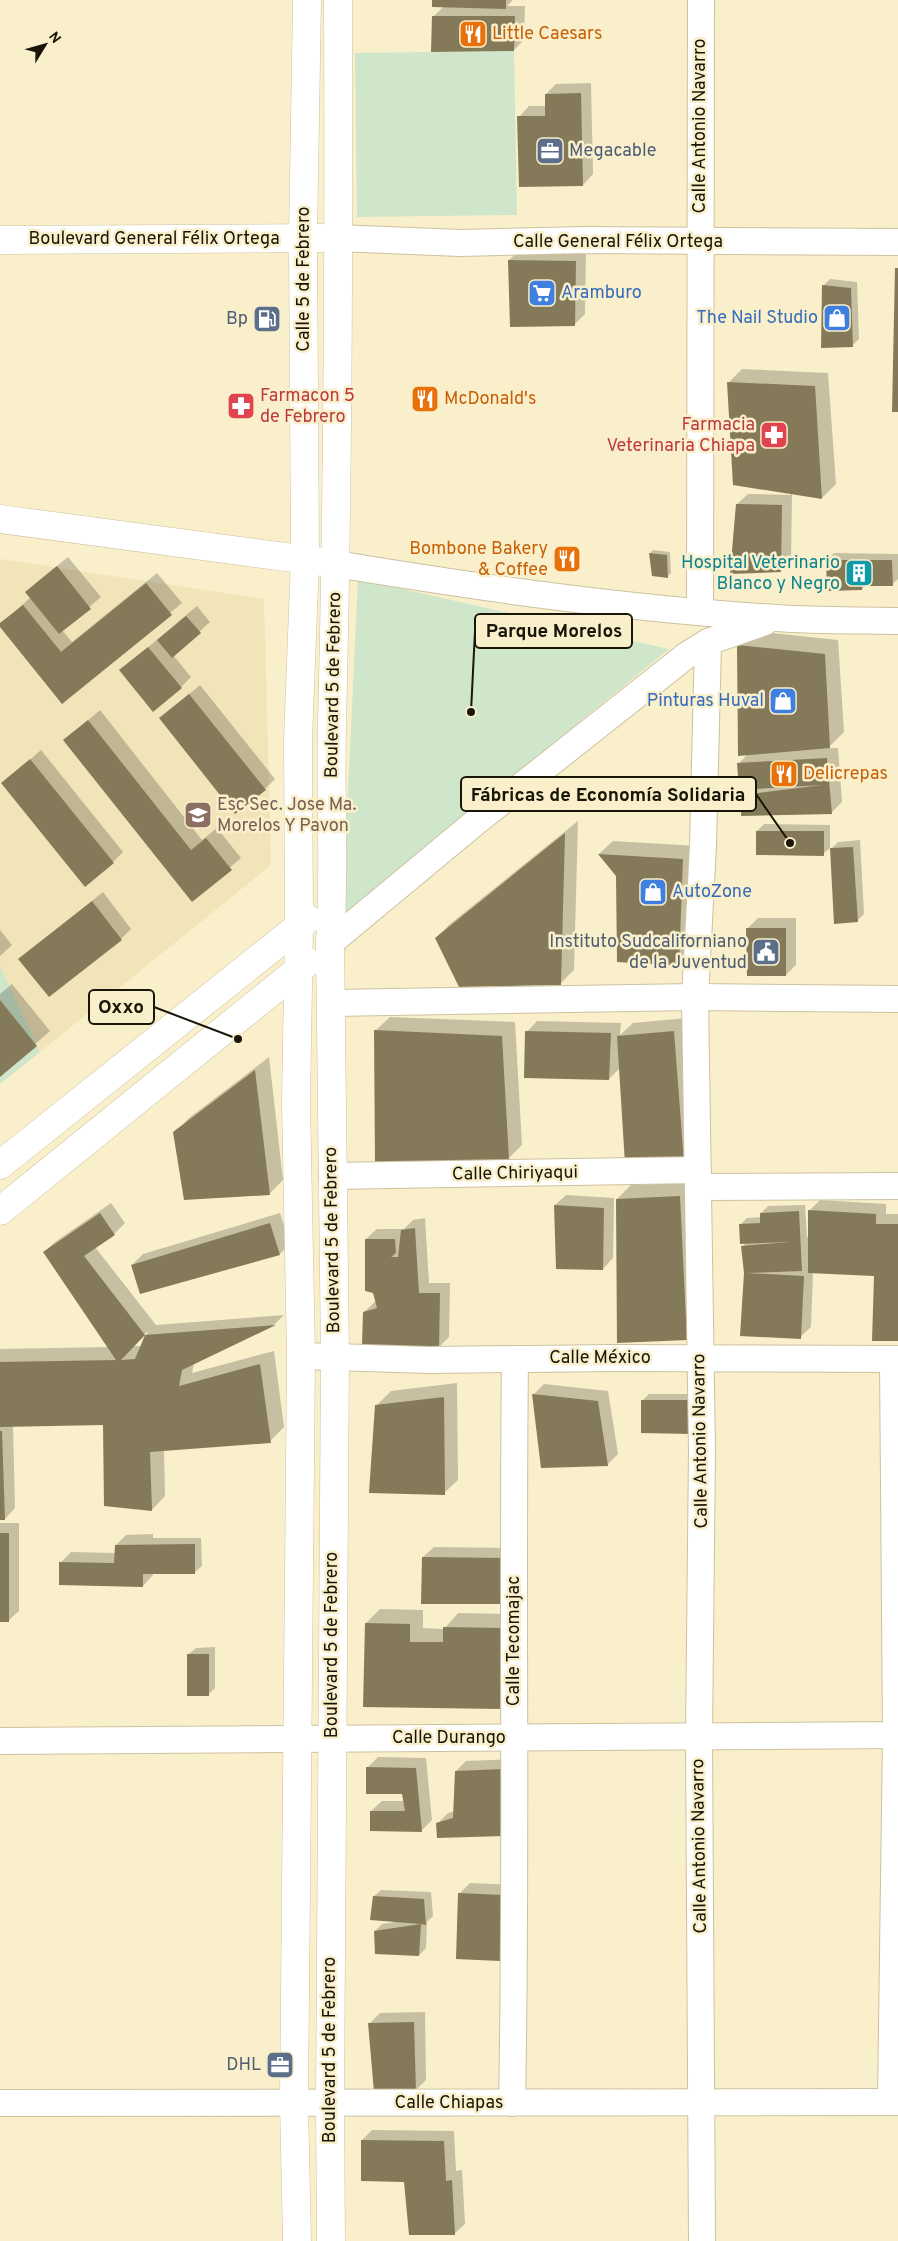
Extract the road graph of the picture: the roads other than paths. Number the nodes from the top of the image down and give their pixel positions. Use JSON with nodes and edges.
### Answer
{"nodes":[{"id":1,"x":307,"y":0,"type":"edge"},
{"id":2,"x":338,"y":0,"type":"edge"},
{"id":3,"x":700,"y":0,"type":"edge"},
{"id":4,"x":303,"y":238,"type":"junction"},
{"id":5,"x":337,"y":238,"type":"junction"},
{"id":6,"x":0,"y":240,"type":"edge"},
{"id":7,"x":700,"y":241,"type":"junction"},
{"id":8,"x":898,"y":242,"type":"edge"},
{"id":9,"x":0,"y":519,"type":"edge"},
{"id":10,"x":305,"y":559,"type":"junction"},
{"id":11,"x":336,"y":564,"type":"junction"},
{"id":12,"x":700,"y":612,"type":"junction"},
{"id":13,"x":778,"y":618,"type":"junction"},
{"id":14,"x":898,"y":621,"type":"edge"},
{"id":15,"x":708,"y":642,"type":"junction"},
{"id":16,"x":333,"y":899,"type":"junction"},
{"id":17,"x":299,"y":926,"type":"junction"},
{"id":18,"x":330,"y":943,"type":"junction"},
{"id":19,"x":297,"y":970,"type":"junction"},
{"id":20,"x":695,"y":997,"type":"junction"},
{"id":21,"x":898,"y":999,"type":"edge"},
{"id":22,"x":330,"y":1003,"type":"junction"},
{"id":23,"x":0,"y":1165,"type":"edge"},
{"id":24,"x":332,"y":1176,"type":"junction"},
{"id":25,"x":698,"y":1178,"type":"junction"},
{"id":26,"x":898,"y":1186,"type":"edge"},
{"id":27,"x":0,"y":1211,"type":"edge"},
{"id":28,"x":301,"y":1356,"type":"junction"},
{"id":29,"x":335,"y":1357,"type":"junction"},
{"id":30,"x":699,"y":1358,"type":"junction"},
{"id":31,"x":515,"y":1359,"type":"junction"},
{"id":32,"x":895,"y":1359,"type":"edge"},
{"id":33,"x":897,"y":1735,"type":"edge"},
{"id":34,"x":699,"y":1736,"type":"junction"},
{"id":35,"x":514,"y":1738,"type":"junction"},
{"id":36,"x":297,"y":1739,"type":"junction"},
{"id":37,"x":332,"y":1739,"type":"junction"},
{"id":38,"x":0,"y":1741,"type":"edge"},
{"id":39,"x":895,"y":2102,"type":"edge"},
{"id":40,"x":0,"y":2103,"type":"edge"},
{"id":41,"x":294,"y":2103,"type":"junction"},
{"id":42,"x":330,"y":2103,"type":"junction"},
{"id":43,"x":512,"y":2103,"type":"junction"},
{"id":44,"x":702,"y":2103,"type":"junction"},
{"id":45,"x":297,"y":2241,"type":"edge"},
{"id":46,"x":331,"y":2241,"type":"edge"},
{"id":47,"x":702,"y":2241,"type":"edge"}],
"edges":[{"from":1,"to":4,"type":"main road","name":"Calle 5 de Febrero"},
{"from":2,"to":5,"type":"main road","name":"Calle 5 de Febrero"},
{"from":3,"to":7,"type":"street","name":"Calle Antonio Navarro"},
{"from":4,"to":5,"type":"main road","name":"Boulevard General Félix Ortega"},
{"from":4,"to":6,"type":"main road","name":"Boulevard General Félix Ortega"},
{"from":4,"to":10,"type":"main road","name":"Calle 5 de Febrero"},
{"from":5,"to":7,"type":"street","name":"Calle General Félix Ortega"},
{"from":5,"to":11,"type":"main road","name":"Boulevard 5 de Febrero"},
{"from":7,"to":8,"type":"street","name":"Calle General Félix Ortega"},
{"from":7,"to":12,"type":"street","name":"Calle Antonio Navarro"},
{"from":9,"to":10,"type":"main road"},
{"from":10,"to":11,"type":"main road"},
{"from":10,"to":17,"type":"main road","name":"Boulevard 5 de Febrero"},
{"from":11,"to":12,"type":"street"},
{"from":11,"to":16,"type":"main road","name":"Boulevard 5 de Febrero"},
{"from":12,"to":13,"type":"street"},
{"from":13,"to":14,"type":"street"},
{"from":13,"to":15,"type":"street"},
{"from":15,"to":18,"type":"street"},
{"from":15,"to":20,"type":"street","name":"Calle Antonio Navarro"},
{"from":16,"to":17,"type":"main road"},
{"from":16,"to":18,"type":"main road","name":"Boulevard 5 de Febrero"},
{"from":17,"to":19,"type":"main road","name":"Boulevard 5 de Febrero"},
{"from":17,"to":23,"type":"main road"},
{"from":18,"to":19,"type":"main road"},
{"from":18,"to":22,"type":"main road","name":"Boulevard 5 de Febrero"},
{"from":19,"to":27,"type":"main road"},
{"from":19,"to":28,"type":"main road","name":"Boulevard 5 de Febrero"},
{"from":20,"to":21,"type":"street"},
{"from":20,"to":22,"type":"street"},
{"from":20,"to":25,"type":"street","name":"Calle Antonio Navarro"},
{"from":22,"to":24,"type":"main road","name":"Boulevard 5 de Febrero"},
{"from":24,"to":25,"type":"street","name":"Calle Chiriyaqui"},
{"from":24,"to":29,"type":"main road","name":"Boulevard 5 de Febrero"},
{"from":25,"to":26,"type":"street","name":"Calle Chiriyaqui"},
{"from":25,"to":30,"type":"street","name":"Calle Antonio Navarro"},
{"from":28,"to":29,"type":"street","name":"Calle México"},
{"from":28,"to":36,"type":"main road","name":"Boulevard 5 de Febrero"},
{"from":29,"to":31,"type":"street","name":"Calle México"},
{"from":29,"to":37,"type":"main road","name":"Boulevard 5 de Febrero"},
{"from":30,"to":31,"type":"street","name":"Calle México"},
{"from":30,"to":32,"type":"street","name":"Calle México"},
{"from":30,"to":34,"type":"street","name":"Calle Antonio Navarro"},
{"from":31,"to":35,"type":"street","name":"Calle Tecomajac"},
{"from":32,"to":33,"type":"street"},
{"from":33,"to":34,"type":"street","name":"Calle Durango"},
{"from":33,"to":39,"type":"street"},
{"from":34,"to":35,"type":"street","name":"Calle Durango"},
{"from":34,"to":44,"type":"street","name":"Calle Antonio Navarro"},
{"from":35,"to":37,"type":"street","name":"Calle Durango"},
{"from":35,"to":43,"type":"street","name":"Calle Tecomajac"},
{"from":36,"to":37,"type":"street","name":"Calle Durango"},
{"from":36,"to":38,"type":"street","name":"Calle Durango"},
{"from":36,"to":41,"type":"main road","name":"Boulevard 5 de Febrero"},
{"from":37,"to":42,"type":"main road","name":"Boulevard 5 de Febrero"},
{"from":39,"to":44,"type":"street","name":"Calle Chiapas"},
{"from":40,"to":41,"type":"street","name":"Calle Chiapas"},
{"from":41,"to":42,"type":"street","name":"Calle Chiapas"},
{"from":41,"to":45,"type":"main road","name":"Boulevard 5 de Febrero"},
{"from":42,"to":43,"type":"street","name":"Calle Chiapas"},
{"from":42,"to":46,"type":"main road","name":"Boulevard 5 de Febrero"},
{"from":43,"to":44,"type":"street","name":"Calle Chiapas"},
{"from":44,"to":47,"type":"street","name":"Calle Antonio Navarro"}]}
